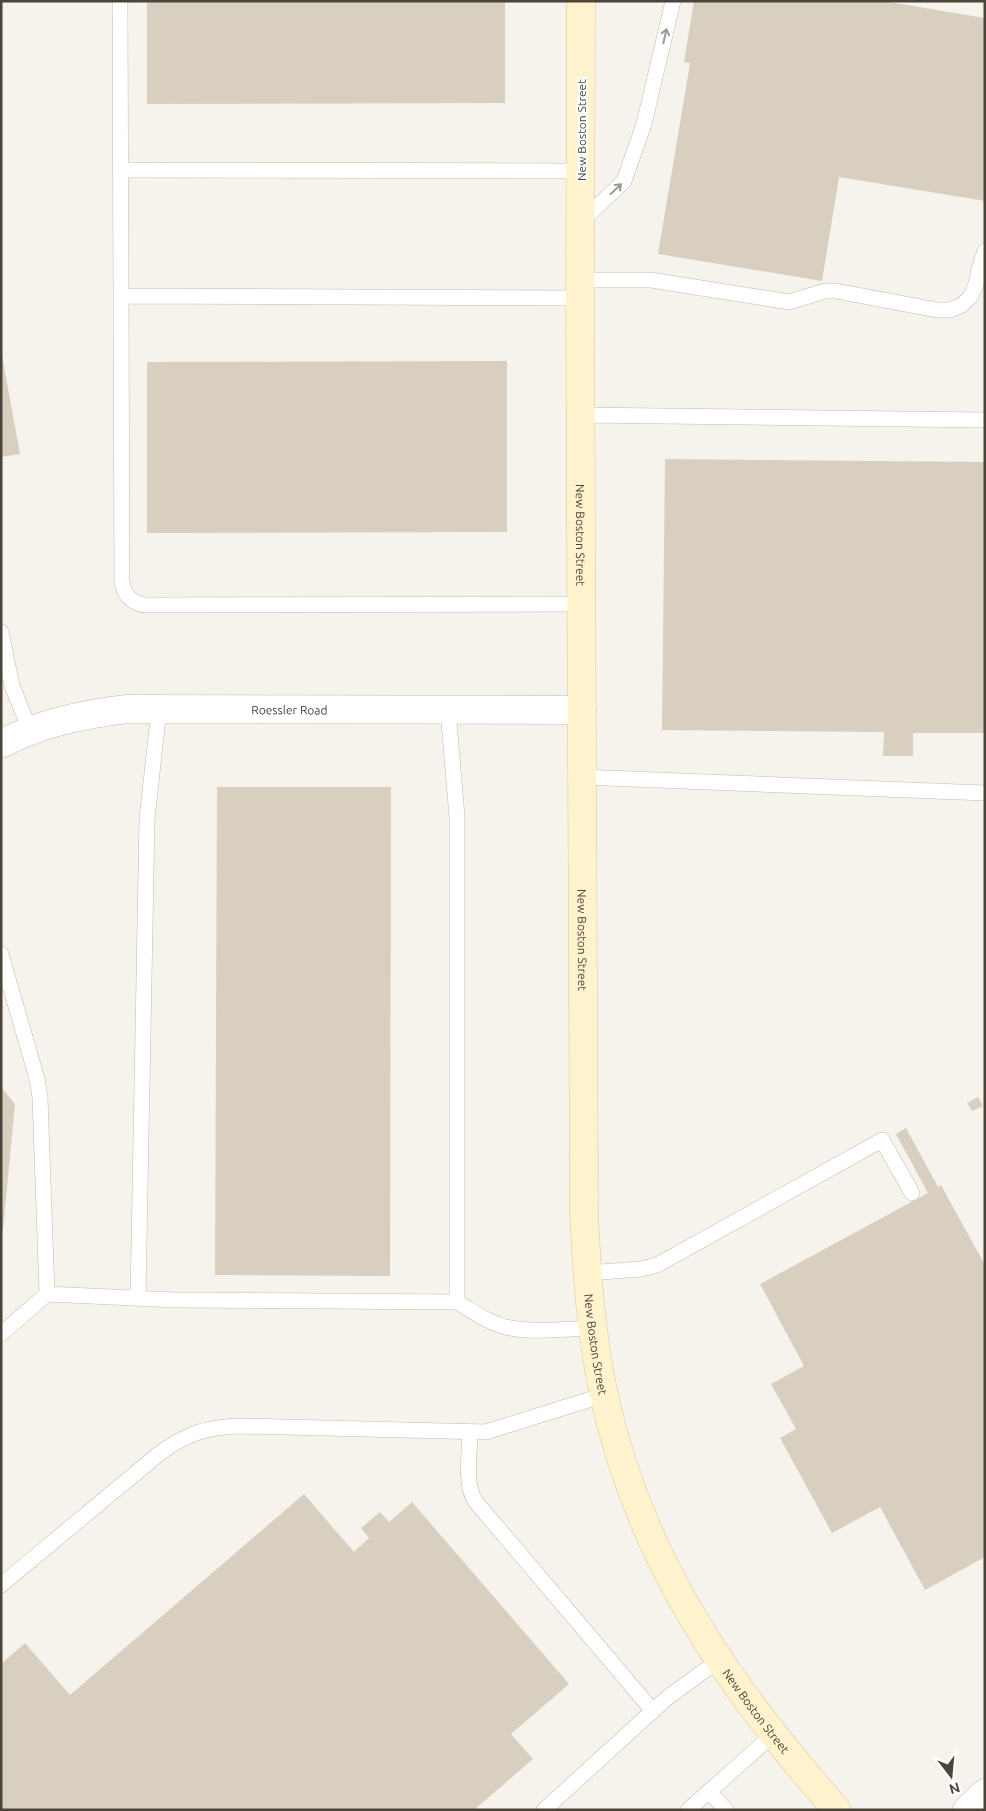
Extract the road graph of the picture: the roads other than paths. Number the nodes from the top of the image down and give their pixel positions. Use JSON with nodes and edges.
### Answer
{"nodes":[{"id":1,"x":120,"y":1,"type":"edge"},
{"id":2,"x":581,"y":1,"type":"edge"},
{"id":3,"x":673,"y":1,"type":"edge"},
{"id":4,"x":121,"y":170,"type":"junction"},
{"id":5,"x":581,"y":171,"type":"junction"},
{"id":6,"x":580,"y":222,"type":"junction"},
{"id":7,"x":985,"y":252,"type":"edge"},
{"id":8,"x":580,"y":289,"type":"junction"},
{"id":9,"x":121,"y":296,"type":"junction"},
{"id":10,"x":580,"y":415,"type":"junction"},
{"id":11,"x":985,"y":420,"type":"edge"},
{"id":12,"x":582,"y":604,"type":"junction"},
{"id":13,"x":1,"y":632,"type":"edge"},
{"id":14,"x":159,"y":709,"type":"junction"},
{"id":15,"x":448,"y":710,"type":"junction"},
{"id":16,"x":582,"y":710,"type":"junction"},
{"id":17,"x":30,"y":730,"type":"junction"},
{"id":18,"x":1,"y":744,"type":"edge"},
{"id":19,"x":582,"y":777,"type":"junction"},
{"id":20,"x":985,"y":793,"type":"edge"},
{"id":21,"x":1,"y":954,"type":"edge"},
{"id":22,"x":912,"y":1193,"type":"dead end"},
{"id":23,"x":587,"y":1274,"type":"junction"},
{"id":24,"x":48,"y":1294,"type":"junction"},
{"id":25,"x":138,"y":1298,"type":"junction"},
{"id":26,"x":457,"y":1302,"type":"junction"},
{"id":27,"x":592,"y":1328,"type":"junction"},
{"id":28,"x":1,"y":1334,"type":"edge"},
{"id":29,"x":604,"y":1395,"type":"junction"},
{"id":30,"x":470,"y":1432,"type":"junction"},
{"id":31,"x":1,"y":1585,"type":"edge"},
{"id":32,"x":719,"y":1660,"type":"junction"},
{"id":33,"x":653,"y":1711,"type":"junction"},
{"id":34,"x":774,"y":1734,"type":"junction"},
{"id":35,"x":709,"y":1791,"type":"junction"},
{"id":36,"x":985,"y":1793,"type":"edge"},
{"id":37,"x":544,"y":1810,"type":"edge"},
{"id":38,"x":688,"y":1810,"type":"edge"},
{"id":39,"x":726,"y":1810,"type":"edge"},
{"id":40,"x":837,"y":1810,"type":"edge"},
{"id":41,"x":967,"y":1810,"type":"edge"}],
"edges":[{"from":1,"to":4,"type":"lane"},
{"from":2,"to":5,"type":"main road","name":"New Boston Street"},
{"from":6,"to":3,"type":"lane","one_way":true},
{"from":4,"to":5,"type":"lane"},
{"from":4,"to":9,"type":"lane"},
{"from":5,"to":6,"type":"main road","name":"New Boston Street"},
{"from":6,"to":8,"type":"main road","name":"New Boston Street"},
{"from":7,"to":8,"type":"lane"},
{"from":8,"to":9,"type":"lane"},
{"from":8,"to":10,"type":"main road","name":"New Boston Street"},
{"from":9,"to":12,"type":"lane"},
{"from":10,"to":11,"type":"lane"},
{"from":10,"to":12,"type":"main road","name":"New Boston Street"},
{"from":12,"to":16,"type":"main road","name":"New Boston Street"},
{"from":13,"to":17,"type":"lane"},
{"from":14,"to":15,"type":"street","name":"Roessler Road"},
{"from":14,"to":17,"type":"street","name":"Roessler Road"},
{"from":14,"to":25,"type":"lane"},
{"from":15,"to":16,"type":"street","name":"Roessler Road"},
{"from":15,"to":26,"type":"lane"},
{"from":16,"to":19,"type":"main road","name":"New Boston Street"},
{"from":17,"to":18,"type":"street","name":"Roessler Road"},
{"from":19,"to":20,"type":"lane"},
{"from":19,"to":23,"type":"main road","name":"New Boston Street"},
{"from":21,"to":24,"type":"lane"},
{"from":22,"to":23,"type":"lane"},
{"from":23,"to":27,"type":"main road","name":"New Boston Street"},
{"from":24,"to":25,"type":"lane"},
{"from":24,"to":28,"type":"lane"},
{"from":25,"to":26,"type":"lane"},
{"from":26,"to":27,"type":"lane"},
{"from":27,"to":29,"type":"main road","name":"New Boston Street"},
{"from":29,"to":30,"type":"lane"},
{"from":29,"to":32,"type":"main road","name":"New Boston Street"},
{"from":30,"to":31,"type":"lane"},
{"from":30,"to":33,"type":"lane"},
{"from":32,"to":33,"type":"lane"},
{"from":32,"to":34,"type":"main road","name":"New Boston Street"},
{"from":33,"to":37,"type":"lane"},
{"from":34,"to":35,"type":"lane"},
{"from":34,"to":40,"type":"main road","name":"New Boston Street"},
{"from":35,"to":38,"type":"lane"},
{"from":35,"to":39,"type":"lane"},
{"from":36,"to":41,"type":"street"}]}
